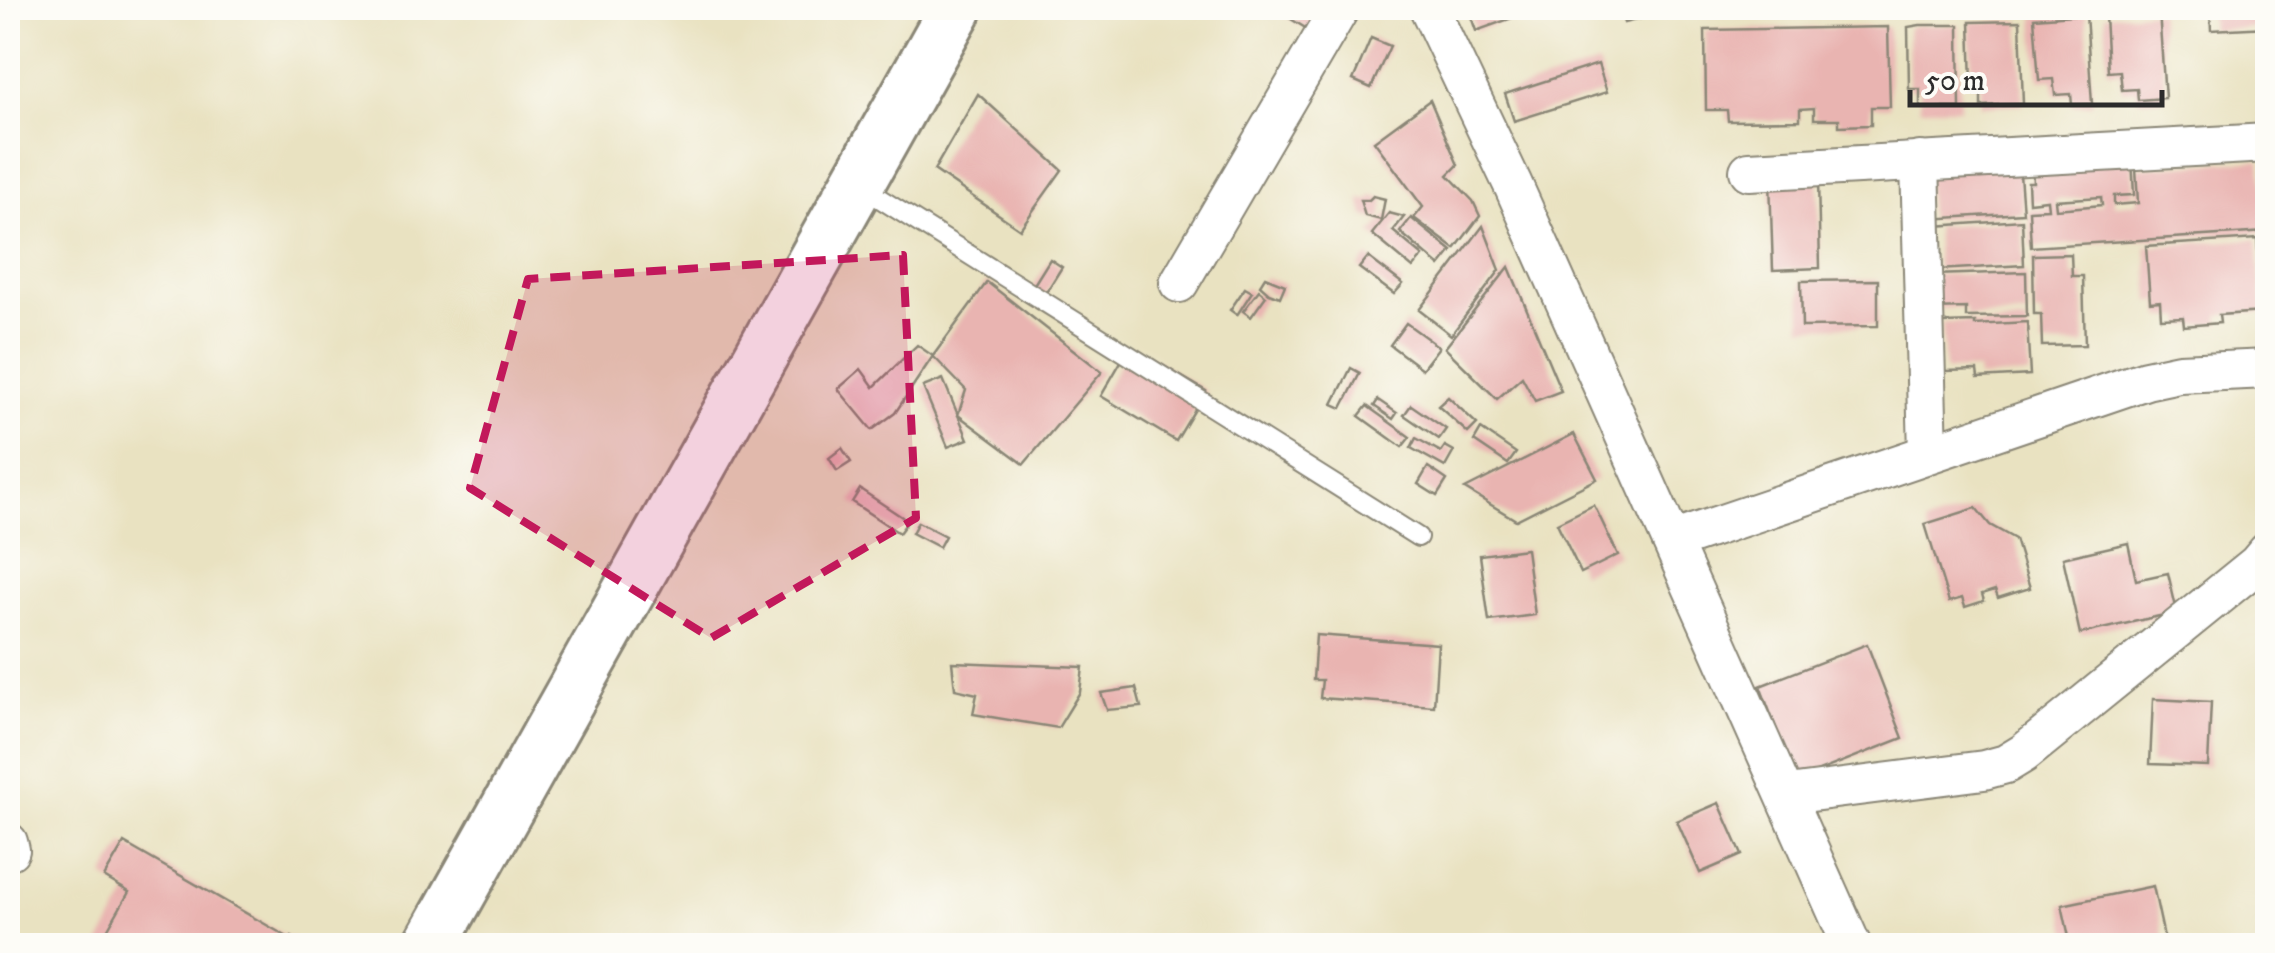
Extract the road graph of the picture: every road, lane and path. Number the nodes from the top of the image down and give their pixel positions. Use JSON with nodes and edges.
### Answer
{"nodes":[{"id":1,"x":956,"y":8,"type":"edge"},
{"id":2,"x":1340,"y":8,"type":"edge"},
{"id":3,"x":1430,"y":8,"type":"edge"},
{"id":4,"x":2268,"y":143,"type":"edge"},
{"id":5,"x":1920,"y":161,"type":"junction"},
{"id":6,"x":1749,"y":171,"type":"dead end"},
{"id":7,"x":856,"y":183,"type":"junction"},
{"id":8,"x":1180,"y":283,"type":"dead end"},
{"id":9,"x":2268,"y":368,"type":"edge"},
{"id":10,"x":1928,"y":453,"type":"junction"},
{"id":11,"x":1418,"y":537,"type":"dead end"},
{"id":12,"x":1672,"y":541,"type":"junction"},
{"id":13,"x":2268,"y":551,"type":"edge"},
{"id":14,"x":1788,"y":795,"type":"junction"},
{"id":15,"x":430,"y":946,"type":"edge"},
{"id":16,"x":1852,"y":946,"type":"edge"}],
"edges":[{"from":1,"to":7,"type":"main road"},
{"from":2,"to":8,"type":"street"},
{"from":3,"to":12,"type":"street"},
{"from":4,"to":5,"type":"street"},
{"from":5,"to":6,"type":"street"},
{"from":5,"to":10,"type":"street"},
{"from":7,"to":11,"type":"lane"},
{"from":7,"to":15,"type":"main road"},
{"from":9,"to":10,"type":"street"},
{"from":10,"to":12,"type":"street"},
{"from":12,"to":14,"type":"street"},
{"from":13,"to":14,"type":"street"},
{"from":14,"to":16,"type":"street"}]}
